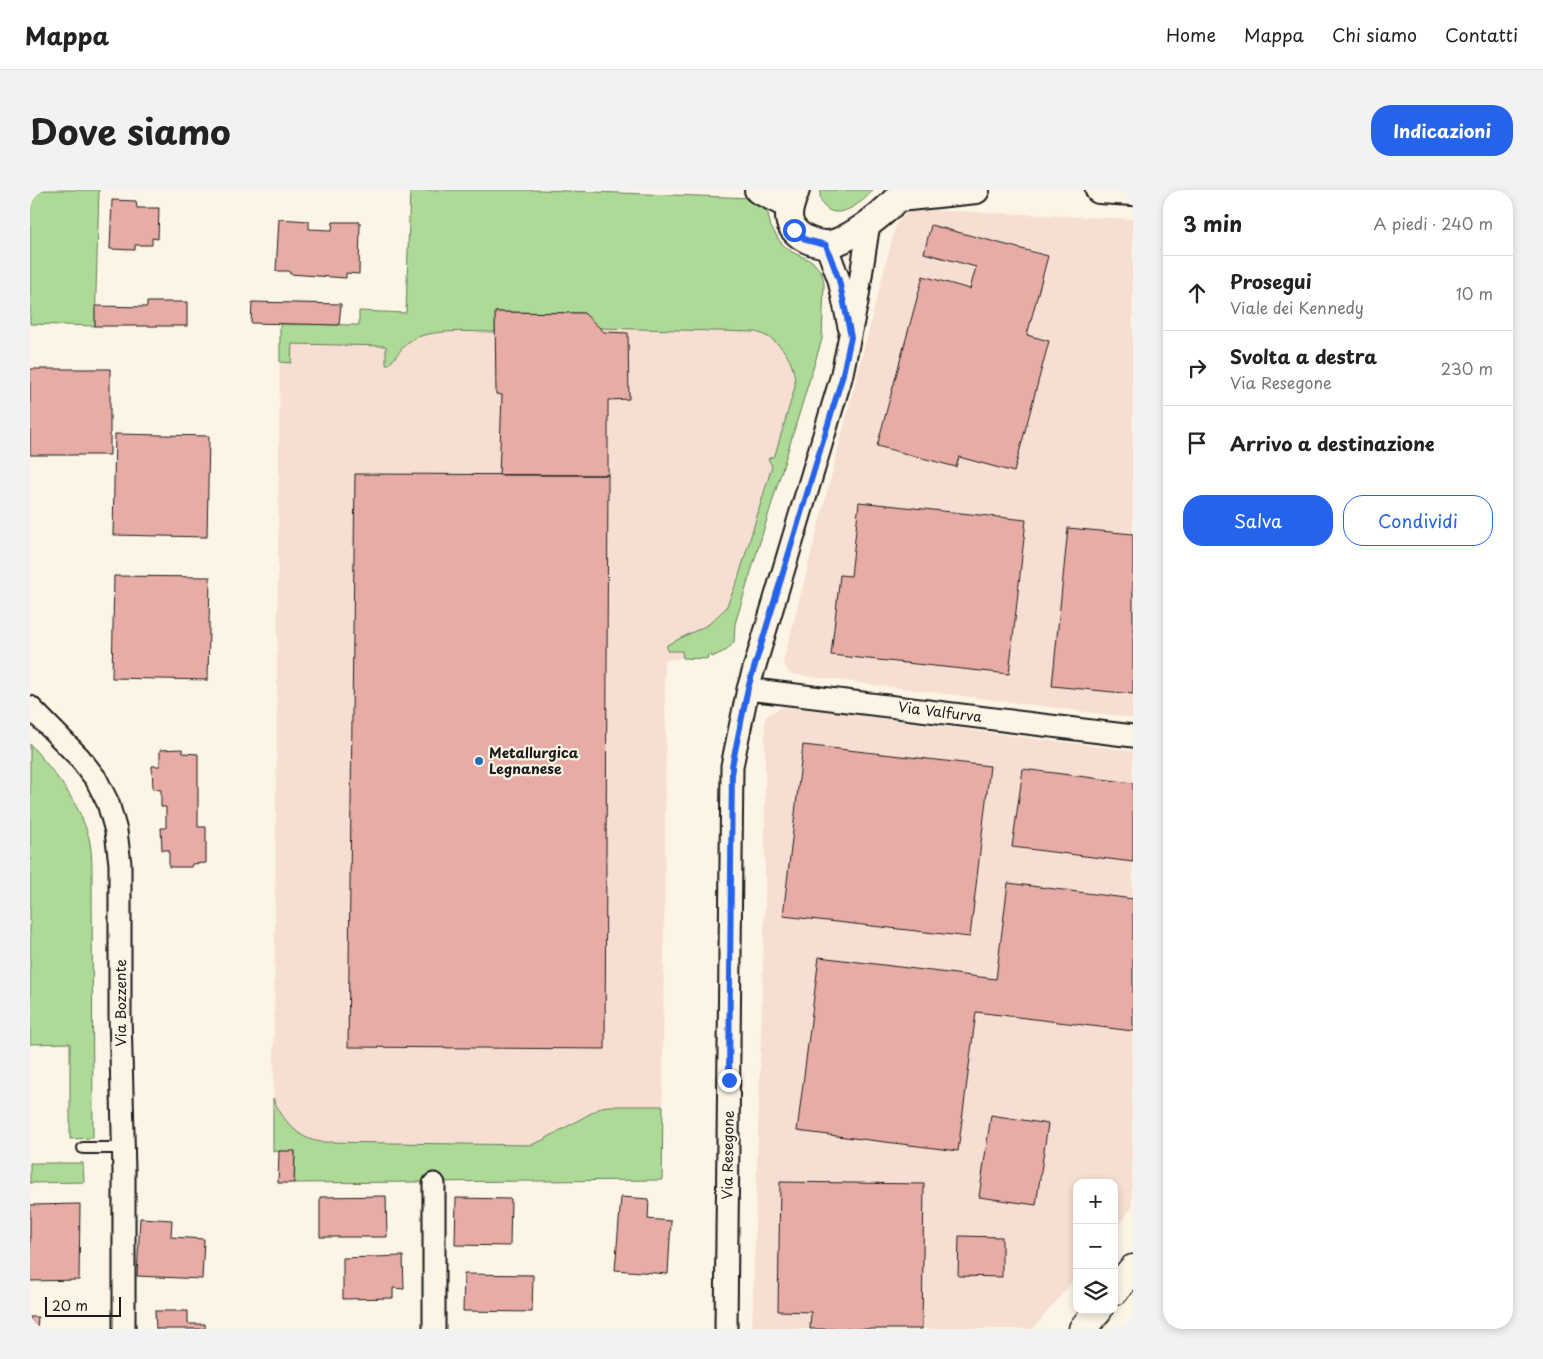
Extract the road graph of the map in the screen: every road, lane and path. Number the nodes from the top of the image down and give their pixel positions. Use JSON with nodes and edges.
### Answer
{"nodes":[{"id":1,"x":758,"y":190,"type":"edge"},
{"id":2,"x":976,"y":190,"type":"edge"},
{"id":3,"x":1099,"y":190,"type":"edge"},
{"id":4,"x":1133,"y":192,"type":"edge"},
{"id":5,"x":901,"y":194,"type":"edge"},
{"id":6,"x":793,"y":198,"type":"edge"},
{"id":7,"x":869,"y":223,"type":"junction"},
{"id":8,"x":826,"y":245,"type":"junction"},
{"id":9,"x":851,"y":337,"type":"junction"},
{"id":10,"x":748,"y":688,"type":"junction"},
{"id":11,"x":30,"y":707,"type":"edge"},
{"id":12,"x":1133,"y":736,"type":"edge"},
{"id":13,"x":83,"y":1148,"type":"dead end"},
{"id":14,"x":124,"y":1148,"type":"junction"},
{"id":15,"x":434,"y":1184,"type":"dead end"},
{"id":16,"x":1133,"y":1269,"type":"edge"},
{"id":17,"x":1118,"y":1286,"type":"edge"},
{"id":18,"x":1095,"y":1314,"type":"edge"},
{"id":19,"x":124,"y":1329,"type":"edge"},
{"id":20,"x":434,"y":1329,"type":"edge"},
{"id":21,"x":726,"y":1329,"type":"edge"},
{"id":22,"x":1083,"y":1329,"type":"edge"}],
"edges":[{"from":1,"to":6,"type":"street"},
{"from":2,"to":5,"type":"street"},
{"from":3,"to":4,"type":"street"},
{"from":5,"to":7,"type":"street"},
{"from":6,"to":8,"type":"street"},
{"from":7,"to":8,"type":"street"},
{"from":7,"to":9,"type":"street","name":"Via Resegone"},
{"from":8,"to":9,"type":"street","name":"Via Resegone"},
{"from":9,"to":10,"type":"street","name":"Via Resegone"},
{"from":10,"to":12,"type":"street","name":"Via Valfurva"},
{"from":10,"to":21,"type":"street","name":"Via Resegone"},
{"from":11,"to":14,"type":"street","name":"Via Bozzente"},
{"from":13,"to":14,"type":"lane"},
{"from":14,"to":19,"type":"street","name":"Via Bozzente"},
{"from":15,"to":20,"type":"street"},
{"from":16,"to":17,"type":"main road"},
{"from":18,"to":22,"type":"main road"}]}
